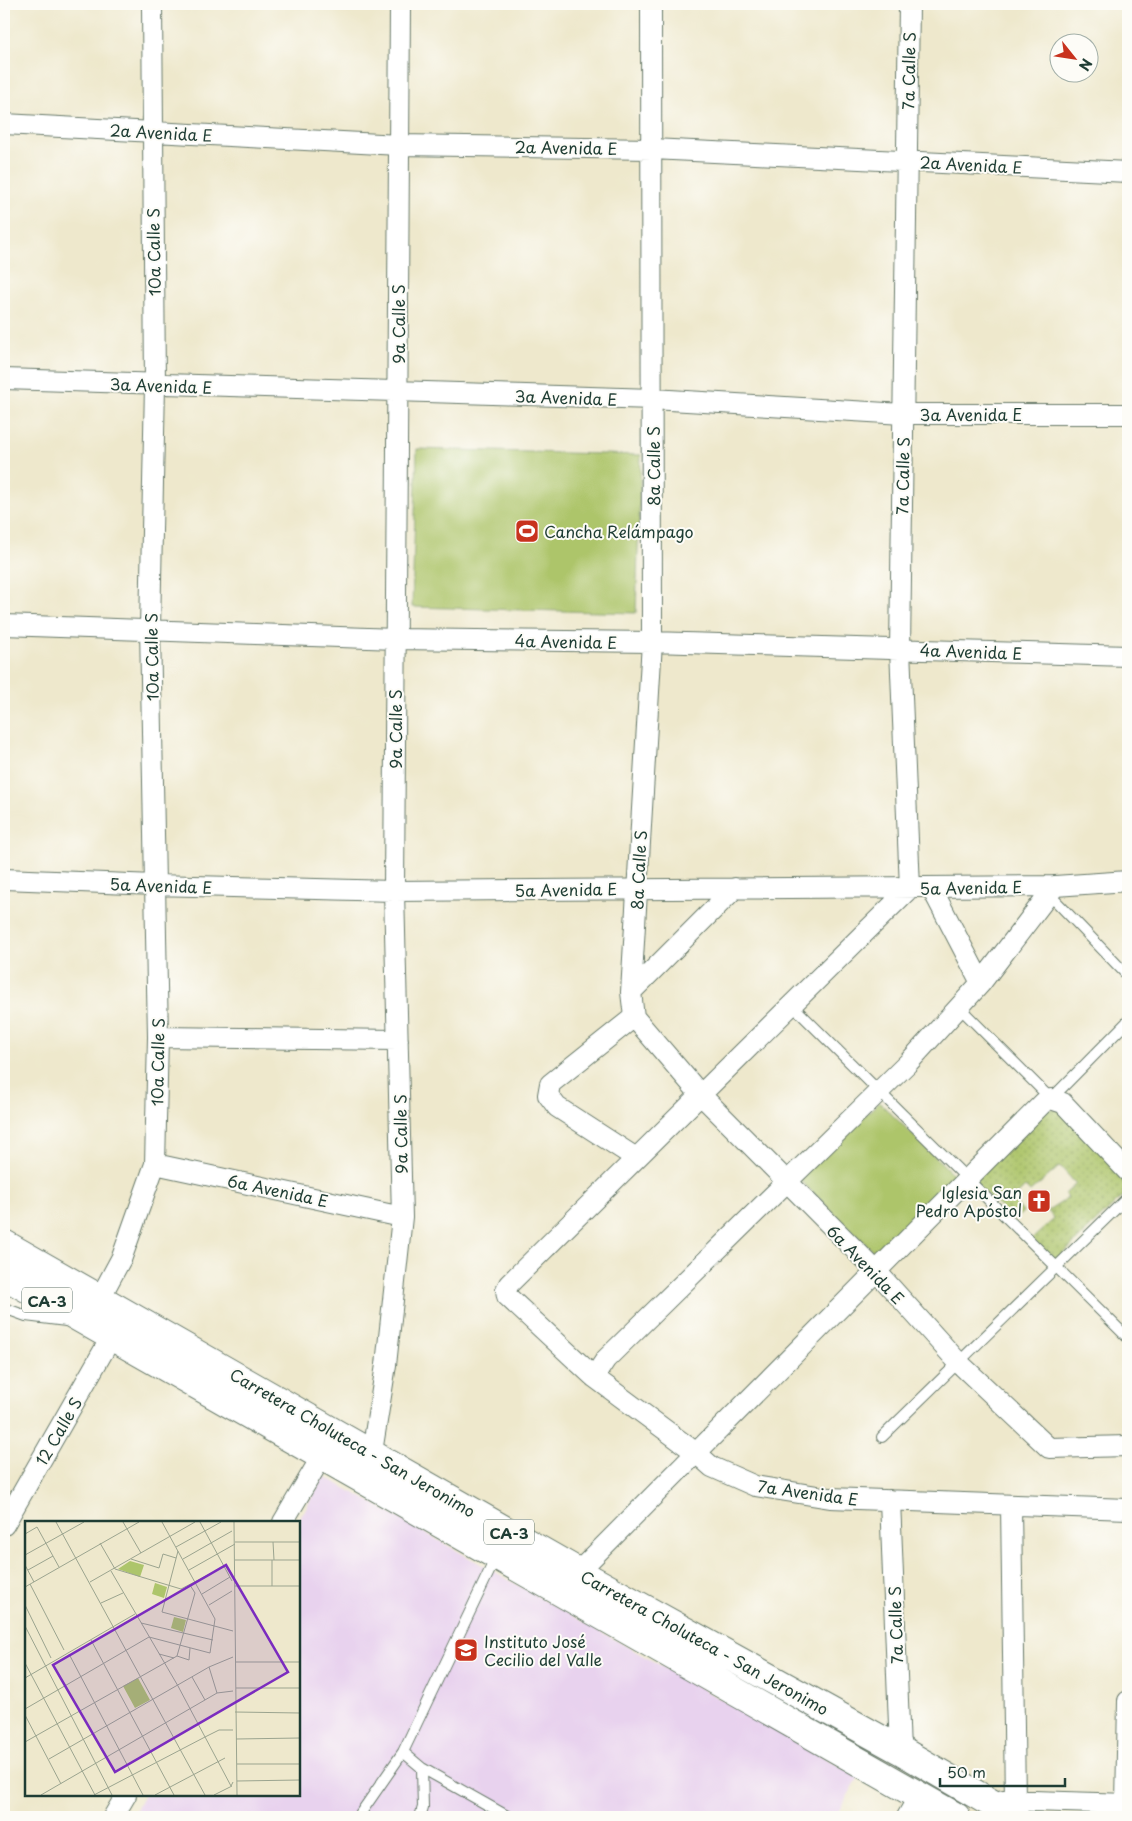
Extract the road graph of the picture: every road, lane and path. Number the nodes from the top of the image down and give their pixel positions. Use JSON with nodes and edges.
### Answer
{"nodes":[{"id":1,"x":152,"y":4,"type":"edge"},
{"id":2,"x":400,"y":4,"type":"edge"},
{"id":3,"x":651,"y":4,"type":"edge"},
{"id":4,"x":909,"y":4,"type":"edge"},
{"id":5,"x":4,"y":124,"type":"edge"},
{"id":6,"x":152,"y":131,"type":"junction"},
{"id":7,"x":399,"y":145,"type":"junction"},
{"id":8,"x":652,"y":149,"type":"junction"},
{"id":9,"x":906,"y":162,"type":"junction"},
{"id":10,"x":1128,"y":172,"type":"edge"},
{"id":11,"x":4,"y":379,"type":"edge"},
{"id":12,"x":155,"y":385,"type":"junction"},
{"id":13,"x":398,"y":392,"type":"junction"},
{"id":14,"x":653,"y":399,"type":"junction"},
{"id":15,"x":903,"y":414,"type":"junction"},
{"id":16,"x":1128,"y":414,"type":"edge"},
{"id":17,"x":4,"y":625,"type":"edge"},
{"id":18,"x":150,"y":629,"type":"junction"},
{"id":19,"x":396,"y":639,"type":"junction"},
{"id":20,"x":652,"y":642,"type":"junction"},
{"id":21,"x":900,"y":649,"type":"junction"},
{"id":22,"x":1128,"y":656,"type":"edge"},
{"id":23,"x":4,"y":879,"type":"edge"},
{"id":24,"x":1128,"y":881,"type":"edge"},
{"id":25,"x":155,"y":885,"type":"junction"},
{"id":26,"x":931,"y":887,"type":"junction"},
{"id":27,"x":636,"y":888,"type":"junction"},
{"id":28,"x":735,"y":888,"type":"junction"},
{"id":29,"x":910,"y":888,"type":"junction"},
{"id":30,"x":1052,"y":890,"type":"junction"},
{"id":31,"x":394,"y":891,"type":"junction"},
{"id":32,"x":1128,"y":976,"type":"edge"},
{"id":33,"x":981,"y":984,"type":"junction"},
{"id":34,"x":631,"y":992,"type":"junction"},
{"id":35,"x":792,"y":1005,"type":"junction"},
{"id":36,"x":959,"y":1007,"type":"junction"},
{"id":37,"x":634,"y":1017,"type":"junction"},
{"id":38,"x":1128,"y":1022,"type":"edge"},
{"id":39,"x":158,"y":1037,"type":"junction"},
{"id":40,"x":398,"y":1040,"type":"junction"},
{"id":41,"x":879,"y":1092,"type":"junction"},
{"id":42,"x":700,"y":1094,"type":"junction"},
{"id":43,"x":1051,"y":1099,"type":"junction"},
{"id":44,"x":636,"y":1158,"type":"junction"},
{"id":45,"x":155,"y":1164,"type":"junction"},
{"id":46,"x":1128,"y":1172,"type":"edge"},
{"id":47,"x":967,"y":1179,"type":"junction"},
{"id":48,"x":787,"y":1182,"type":"junction"},
{"id":49,"x":1128,"y":1197,"type":"edge"},
{"id":50,"x":402,"y":1217,"type":"junction"},
{"id":51,"x":4,"y":1244,"type":"edge"},
{"id":52,"x":1056,"y":1267,"type":"junction"},
{"id":53,"x":876,"y":1271,"type":"junction"},
{"id":54,"x":4,"y":1275,"type":"edge"},
{"id":55,"x":100,"y":1298,"type":"junction"},
{"id":56,"x":4,"y":1308,"type":"edge"},
{"id":57,"x":101,"y":1330,"type":"junction"},
{"id":58,"x":1128,"y":1338,"type":"edge"},
{"id":59,"x":958,"y":1362,"type":"junction"},
{"id":60,"x":594,"y":1377,"type":"junction"},
{"id":61,"x":882,"y":1437,"type":"dead end"},
{"id":62,"x":1128,"y":1446,"type":"edge"},
{"id":63,"x":372,"y":1452,"type":"junction"},
{"id":64,"x":696,"y":1452,"type":"junction"},
{"id":65,"x":322,"y":1456,"type":"junction"},
{"id":66,"x":890,"y":1500,"type":"junction"},
{"id":67,"x":1011,"y":1505,"type":"junction"},
{"id":68,"x":1128,"y":1509,"type":"edge"},
{"id":69,"x":284,"y":1521,"type":"edge"},
{"id":70,"x":4,"y":1525,"type":"edge"},
{"id":71,"x":497,"y":1555,"type":"junction"},
{"id":72,"x":578,"y":1572,"type":"junction"},
{"id":73,"x":1128,"y":1701,"type":"edge"},
{"id":74,"x":900,"y":1750,"type":"junction"},
{"id":75,"x":403,"y":1752,"type":"junction"},
{"id":76,"x":422,"y":1768,"type":"junction"},
{"id":77,"x":125,"y":1796,"type":"edge"},
{"id":78,"x":1127,"y":1804,"type":"edge"},
{"id":79,"x":913,"y":1807,"type":"edge"},
{"id":80,"x":1015,"y":1810,"type":"edge"},
{"id":81,"x":113,"y":1817,"type":"edge"},
{"id":82,"x":358,"y":1817,"type":"edge"},
{"id":83,"x":420,"y":1817,"type":"edge"},
{"id":84,"x":509,"y":1817,"type":"edge"},
{"id":85,"x":956,"y":1817,"type":"edge"}],
"edges":[{"from":1,"to":6,"type":"street","name":"10a Calle S"},
{"from":2,"to":7,"type":"street","name":"9a Calle S"},
{"from":3,"to":8,"type":"street","name":"8a Calle S"},
{"from":4,"to":9,"type":"street","name":"7a Calle S"},
{"from":5,"to":6,"type":"street","name":"2a Avenida E"},
{"from":6,"to":7,"type":"street","name":"2a Avenida E"},
{"from":6,"to":12,"type":"street","name":"10a Calle S"},
{"from":7,"to":8,"type":"street","name":"2a Avenida E"},
{"from":7,"to":13,"type":"street","name":"9a Calle S"},
{"from":8,"to":9,"type":"street","name":"2a Avenida E"},
{"from":8,"to":14,"type":"street","name":"8a Calle S"},
{"from":9,"to":10,"type":"street","name":"2a Avenida E"},
{"from":9,"to":15,"type":"street","name":"7a Calle S"},
{"from":11,"to":12,"type":"street","name":"3a Avenida E"},
{"from":12,"to":13,"type":"street","name":"3a Avenida E"},
{"from":12,"to":18,"type":"street","name":"10a Calle S"},
{"from":13,"to":14,"type":"street","name":"3a Avenida E"},
{"from":13,"to":19,"type":"street","name":"9a Calle S"},
{"from":14,"to":15,"type":"street","name":"3a Avenida E"},
{"from":14,"to":20,"type":"street","name":"8a Calle S"},
{"from":15,"to":16,"type":"street","name":"3a Avenida E"},
{"from":15,"to":21,"type":"street","name":"7a Calle S"},
{"from":17,"to":18,"type":"street","name":"4a Avenida E"},
{"from":18,"to":19,"type":"street","name":"4a Avenida E"},
{"from":18,"to":25,"type":"street","name":"10a Calle S"},
{"from":19,"to":20,"type":"street","name":"4a Avenida E"},
{"from":19,"to":31,"type":"street","name":"9a Calle S"},
{"from":20,"to":21,"type":"street","name":"4a Avenida E"},
{"from":20,"to":27,"type":"street","name":"8a Calle S"},
{"from":21,"to":22,"type":"street","name":"4a Avenida E"},
{"from":21,"to":29,"type":"street","name":"7a Calle S"},
{"from":23,"to":25,"type":"street","name":"5a Avenida E"},
{"from":24,"to":30,"type":"street","name":"5a Avenida E"},
{"from":25,"to":31,"type":"street","name":"5a Avenida E"},
{"from":25,"to":39,"type":"street","name":"10a Calle S"},
{"from":26,"to":29,"type":"street","name":"5a Avenida E"},
{"from":26,"to":30,"type":"street","name":"5a Avenida E"},
{"from":26,"to":33,"type":"street"},
{"from":27,"to":28,"type":"street","name":"5a Avenida E"},
{"from":27,"to":31,"type":"street","name":"5a Avenida E"},
{"from":27,"to":34,"type":"street","name":"8a Calle S"},
{"from":28,"to":29,"type":"street","name":"5a Avenida E"},
{"from":28,"to":34,"type":"street"},
{"from":29,"to":35,"type":"street"},
{"from":30,"to":32,"type":"lane"},
{"from":30,"to":33,"type":"street"},
{"from":31,"to":40,"type":"street","name":"9a Calle S"},
{"from":33,"to":36,"type":"street"},
{"from":34,"to":37,"type":"street","name":"8a Calle S"},
{"from":35,"to":41,"type":"lane"},
{"from":35,"to":42,"type":"street"},
{"from":36,"to":41,"type":"street"},
{"from":36,"to":43,"type":"lane"},
{"from":37,"to":42,"type":"street","name":"6a Avenida E"},
{"from":37,"to":44,"type":"street"},
{"from":38,"to":43,"type":"lane"},
{"from":39,"to":40,"type":"street"},
{"from":39,"to":45,"type":"street","name":"10a Calle S"},
{"from":40,"to":50,"type":"street","name":"9a Calle S"},
{"from":41,"to":47,"type":"lane"},
{"from":41,"to":48,"type":"street"},
{"from":42,"to":44,"type":"street"},
{"from":42,"to":48,"type":"street","name":"6a Avenida E"},
{"from":43,"to":46,"type":"street"},
{"from":43,"to":47,"type":"street"},
{"from":44,"to":60,"type":"street","name":"7a Avenida E"},
{"from":45,"to":50,"type":"street","name":"6a Avenida E"},
{"from":45,"to":55,"type":"street","name":"10a Calle S"},
{"from":47,"to":52,"type":"lane"},
{"from":47,"to":53,"type":"street"},
{"from":48,"to":53,"type":"street","name":"6a Avenida E"},
{"from":48,"to":60,"type":"street"},
{"from":49,"to":52,"type":"lane"},
{"from":50,"to":63,"type":"street","name":"9a Calle S"},
{"from":51,"to":55,"type":"highway","name":"Carretera Choluteca - San Jeronimo","number":"CA-3"},
{"from":52,"to":58,"type":"lane"},
{"from":52,"to":59,"type":"lane"},
{"from":53,"to":59,"type":"street","name":"6a Avenida E"},
{"from":53,"to":64,"type":"street"},
{"from":54,"to":57,"type":"highway","name":"Carretera Choluteca - San Jeronimo","number":"CA-3"},
{"from":55,"to":63,"type":"highway","name":"Carretera Choluteca - San Jeronimo","number":"CA-3"},
{"from":56,"to":57,"type":"lane"},
{"from":57,"to":65,"type":"highway","name":"Carretera Choluteca - San Jeronimo","number":"CA-3"},
{"from":57,"to":70,"type":"street","name":"12 Calle S"},
{"from":59,"to":61,"type":"lane"},
{"from":59,"to":62,"type":"street","name":"6a Avenida E"},
{"from":60,"to":64,"type":"street","name":"7a Avenida E"},
{"from":63,"to":72,"type":"highway","name":"Carretera Choluteca - San Jeronimo","number":"CA-3"},
{"from":64,"to":66,"type":"street","name":"7a Avenida E"},
{"from":64,"to":72,"type":"street"},
{"from":65,"to":69,"type":"street"},
{"from":65,"to":71,"type":"highway","name":"Carretera Choluteca - San Jeronimo","number":"CA-3"},
{"from":66,"to":67,"type":"street","name":"7a Avenida E"},
{"from":66,"to":74,"type":"street","name":"7a Calle S"},
{"from":67,"to":68,"type":"street","name":"7a Avenida E"},
{"from":67,"to":80,"type":"street"},
{"from":71,"to":75,"type":"lane"},
{"from":71,"to":79,"type":"highway","name":"Carretera Choluteca - San Jeronimo","number":"CA-3"},
{"from":72,"to":74,"type":"highway","name":"Carretera Choluteca - San Jeronimo","number":"CA-3"},
{"from":73,"to":78,"type":"street"},
{"from":74,"to":80,"type":"highway","name":"Carretera Choluteca - San Jeronimo","number":"CA-3"},
{"from":75,"to":76,"type":"lane"},
{"from":75,"to":82,"type":"lane"},
{"from":76,"to":83,"type":"lane"},
{"from":76,"to":84,"type":"lane"},
{"from":77,"to":81,"type":"street"},
{"from":78,"to":80,"type":"street"},
{"from":79,"to":85,"type":"highway","name":"Carretera Choluteca - San Jeronimo","number":"CA-3"}]}
